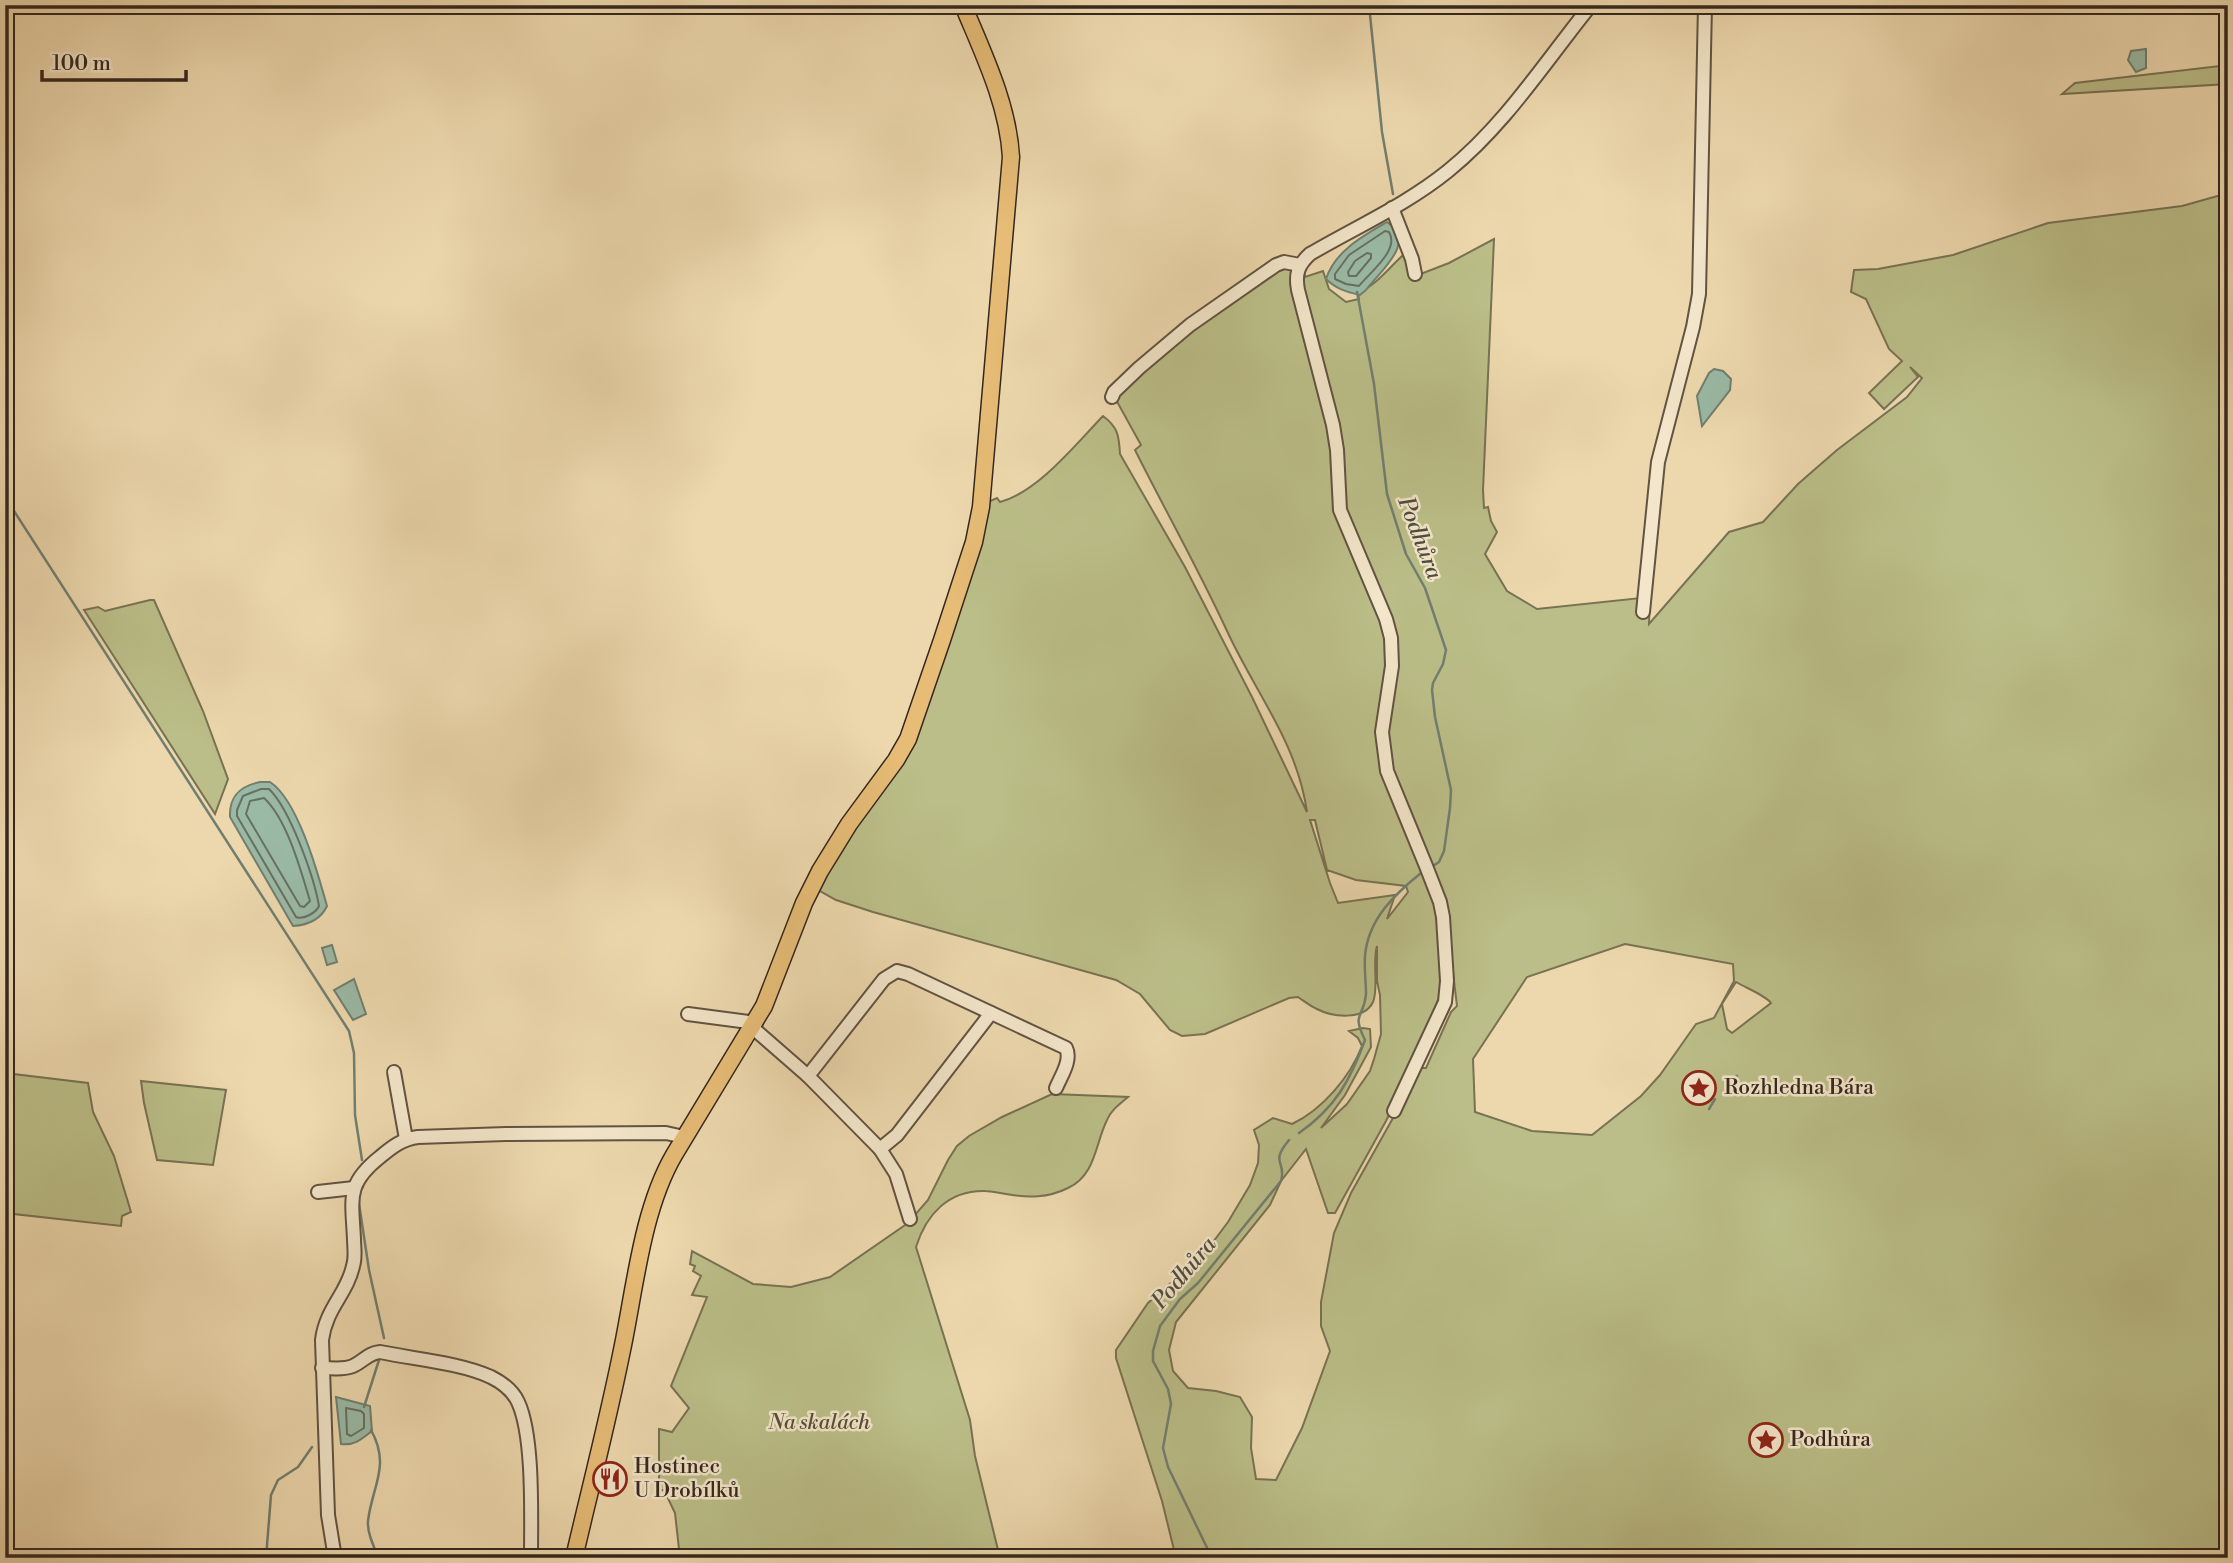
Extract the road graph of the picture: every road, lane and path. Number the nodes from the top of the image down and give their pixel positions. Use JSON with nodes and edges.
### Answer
{"nodes":[{"id":1,"x":963,"y":5,"type":"edge"},
{"id":2,"x":1591,"y":5,"type":"edge"},
{"id":3,"x":1705,"y":5,"type":"edge"},
{"id":4,"x":1392,"y":208,"type":"junction"},
{"id":5,"x":1300,"y":265,"type":"junction"},
{"id":6,"x":1415,"y":274,"type":"dead end"},
{"id":7,"x":1112,"y":397,"type":"dead end"},
{"id":8,"x":1643,"y":611,"type":"dead end"},
{"id":9,"x":991,"y":1013,"type":"junction"},
{"id":10,"x":688,"y":1014,"type":"dead end"},
{"id":11,"x":754,"y":1025,"type":"junction"},
{"id":12,"x":394,"y":1072,"type":"dead end"},
{"id":13,"x":808,"y":1076,"type":"junction"},
{"id":14,"x":1056,"y":1087,"type":"dead end"},
{"id":15,"x":1394,"y":1111,"type":"dead end"},
{"id":16,"x":684,"y":1137,"type":"junction"},
{"id":17,"x":406,"y":1139,"type":"junction"},
{"id":18,"x":880,"y":1149,"type":"junction"},
{"id":19,"x":354,"y":1188,"type":"junction"},
{"id":20,"x":318,"y":1192,"type":"dead end"},
{"id":21,"x":910,"y":1219,"type":"dead end"},
{"id":22,"x":322,"y":1368,"type":"junction"},
{"id":23,"x":531,"y":1557,"type":"edge"},
{"id":24,"x":335,"y":1558,"type":"edge"},
{"id":25,"x":524,"y":1558,"type":"edge"},
{"id":26,"x":556,"y":1558,"type":"edge"},
{"id":27,"x":574,"y":1558,"type":"edge"}],
"edges":[{"from":1,"to":11,"type":"main road"},
{"from":2,"to":4,"type":"street"},
{"from":3,"to":8,"type":"street"},
{"from":4,"to":5,"type":"street"},
{"from":4,"to":6,"type":"street"},
{"from":5,"to":7,"type":"street"},
{"from":5,"to":15,"type":"street"},
{"from":9,"to":13,"type":"street"},
{"from":9,"to":14,"type":"street"},
{"from":9,"to":18,"type":"street"},
{"from":10,"to":11,"type":"street"},
{"from":11,"to":13,"type":"street"},
{"from":11,"to":16,"type":"main road"},
{"from":12,"to":17,"type":"street"},
{"from":13,"to":18,"type":"street"},
{"from":16,"to":17,"type":"street"},
{"from":16,"to":27,"type":"main road"},
{"from":17,"to":19,"type":"street"},
{"from":18,"to":21,"type":"street"},
{"from":19,"to":20,"type":"street"},
{"from":19,"to":22,"type":"street"},
{"from":22,"to":23,"type":"street"},
{"from":22,"to":24,"type":"street"},
{"from":23,"to":25,"type":"street"},
{"from":23,"to":26,"type":"street"}]}
